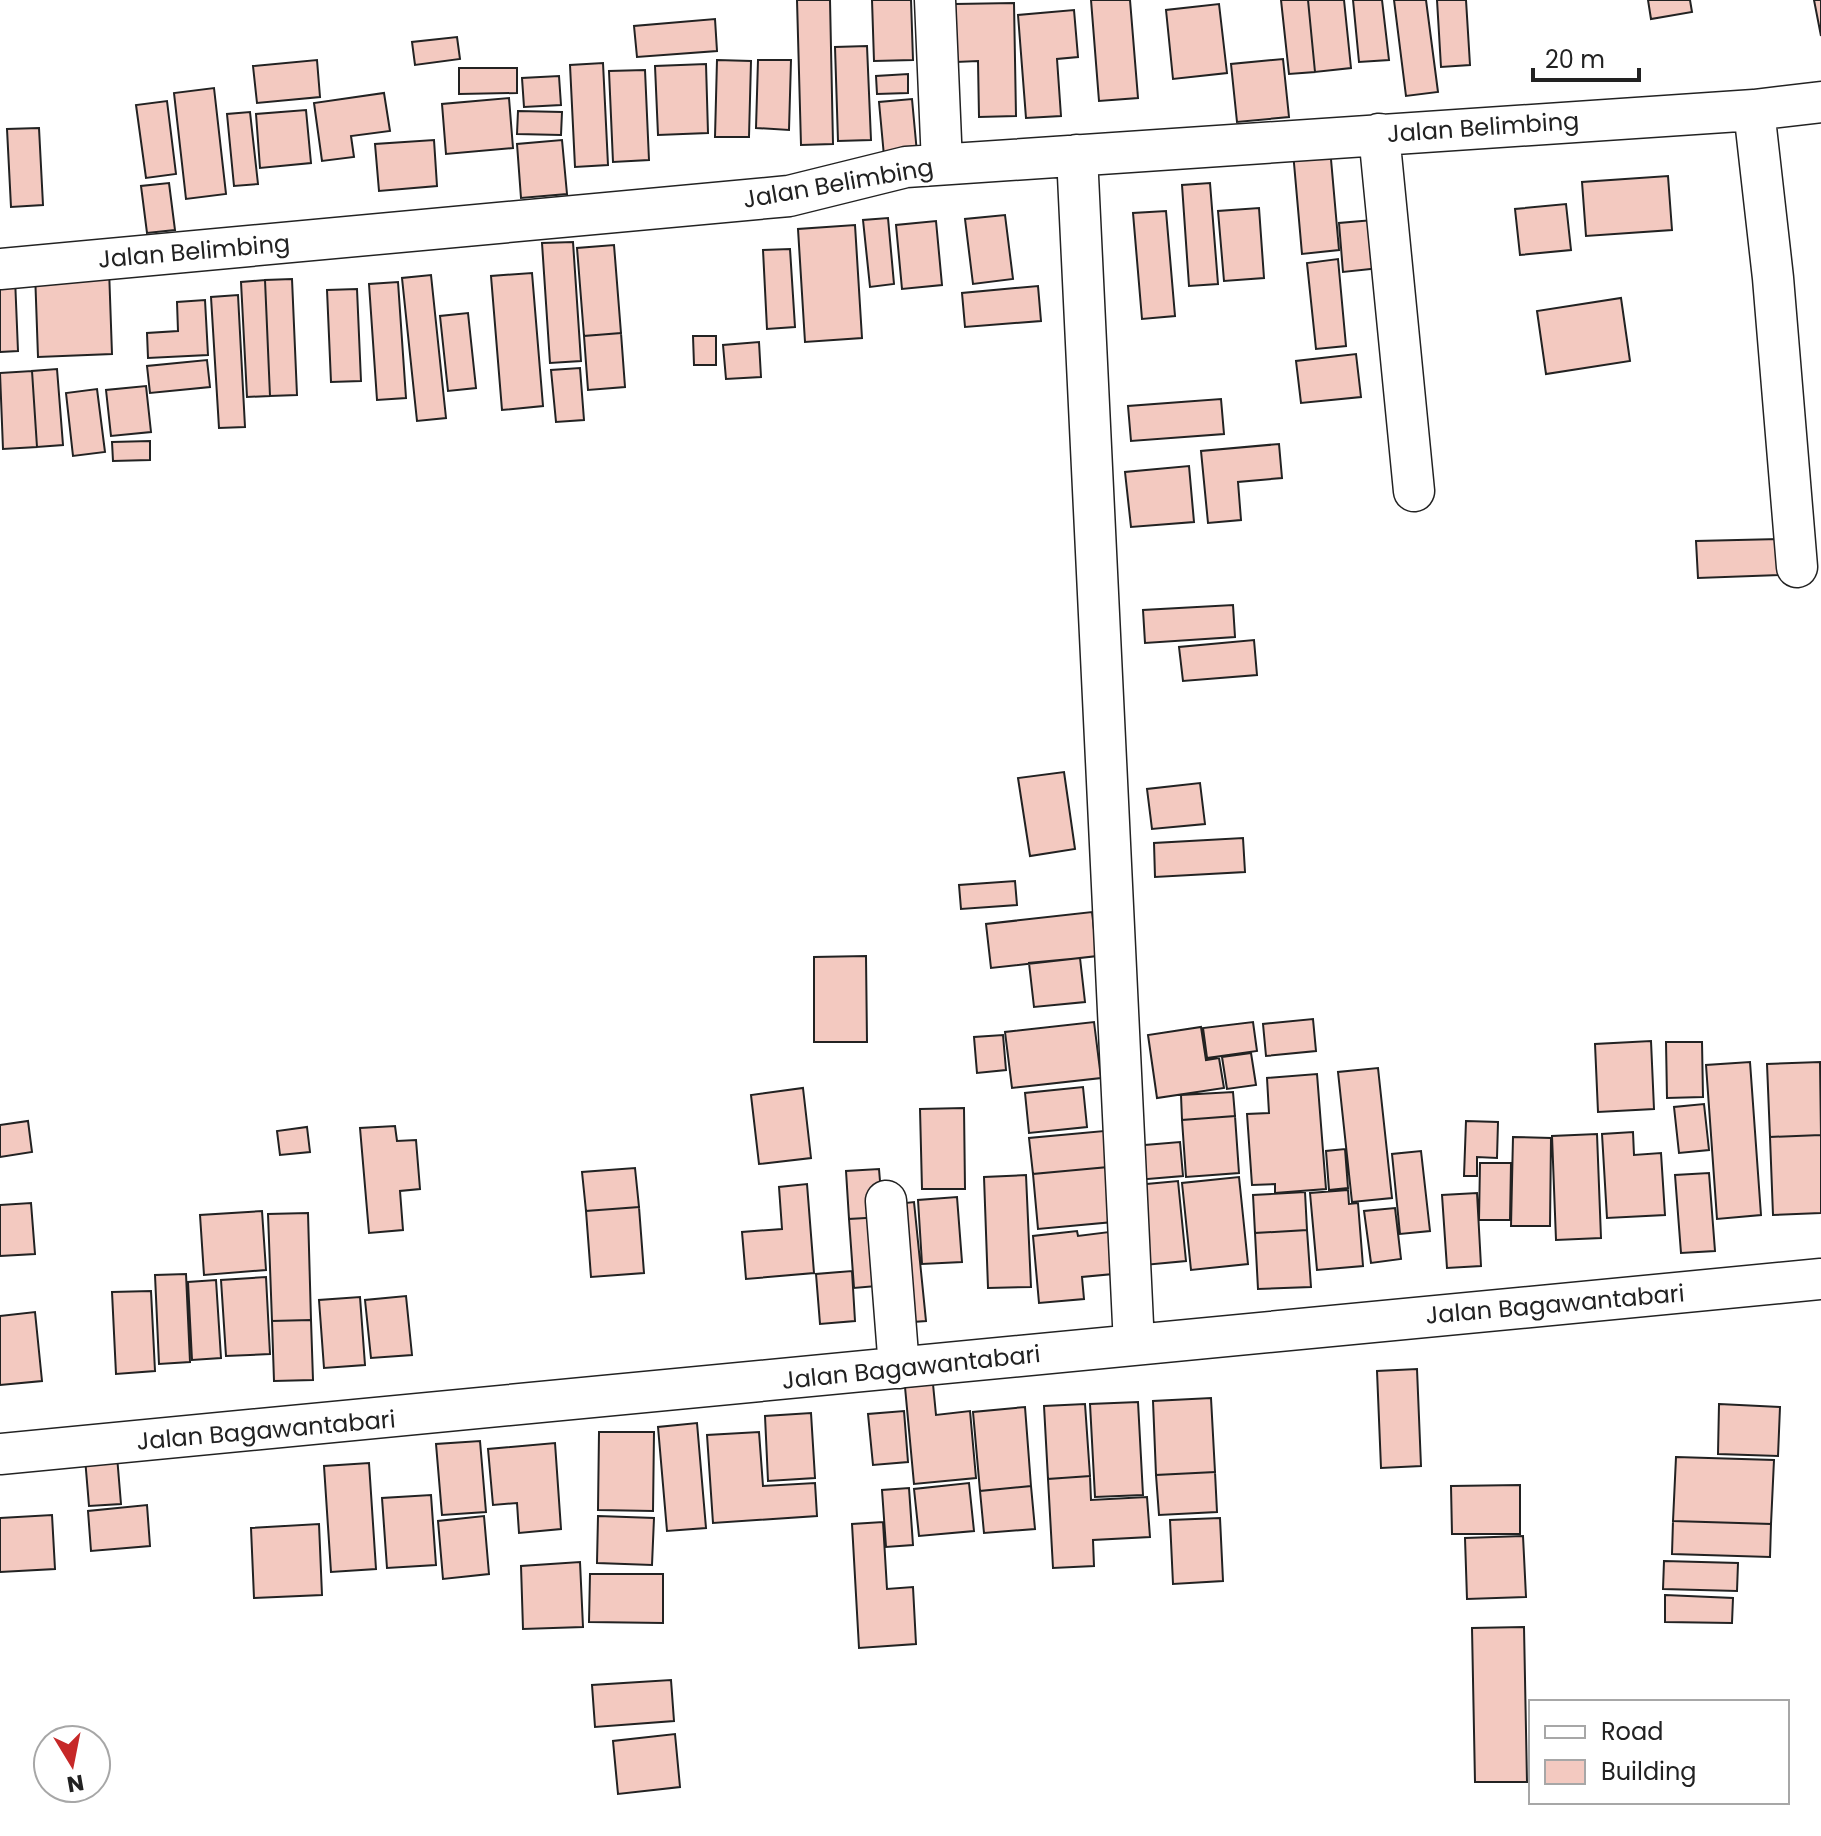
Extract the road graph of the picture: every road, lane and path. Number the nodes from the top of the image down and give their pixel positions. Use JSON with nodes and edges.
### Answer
{"nodes":[{"id":1,"x":935,"y":0,"type":"edge"},
{"id":2,"x":1821,"y":102,"type":"edge"},
{"id":3,"x":1754,"y":110,"type":"junction"},
{"id":4,"x":1379,"y":134,"type":"junction"},
{"id":5,"x":1077,"y":155,"type":"junction"},
{"id":6,"x":942,"y":164,"type":"junction"},
{"id":7,"x":0,"y":269,"type":"edge"},
{"id":8,"x":1414,"y":491,"type":"dead end"},
{"id":9,"x":1797,"y":567,"type":"dead end"},
{"id":10,"x":886,"y":1201,"type":"dead end"},
{"id":11,"x":1821,"y":1279,"type":"edge"},
{"id":12,"x":1134,"y":1345,"type":"junction"},
{"id":13,"x":899,"y":1368,"type":"junction"},
{"id":14,"x":0,"y":1454,"type":"edge"}],
"edges":[{"from":1,"to":6,"type":"street"},
{"from":2,"to":3,"type":"street","name":"Jalan Belimbing"},
{"from":3,"to":4,"type":"street","name":"Jalan Belimbing"},
{"from":3,"to":9,"type":"street"},
{"from":4,"to":5,"type":"street","name":"Jalan Belimbing"},
{"from":4,"to":8,"type":"street"},
{"from":5,"to":6,"type":"street","name":"Jalan Belimbing"},
{"from":5,"to":12,"type":"street"},
{"from":6,"to":7,"type":"street","name":"Jalan Belimbing"},
{"from":10,"to":13,"type":"street"},
{"from":11,"to":12,"type":"street","name":"Jalan Bagawantabari"},
{"from":12,"to":13,"type":"street","name":"Jalan Bagawantabari"},
{"from":13,"to":14,"type":"street","name":"Jalan Bagawantabari"}]}
